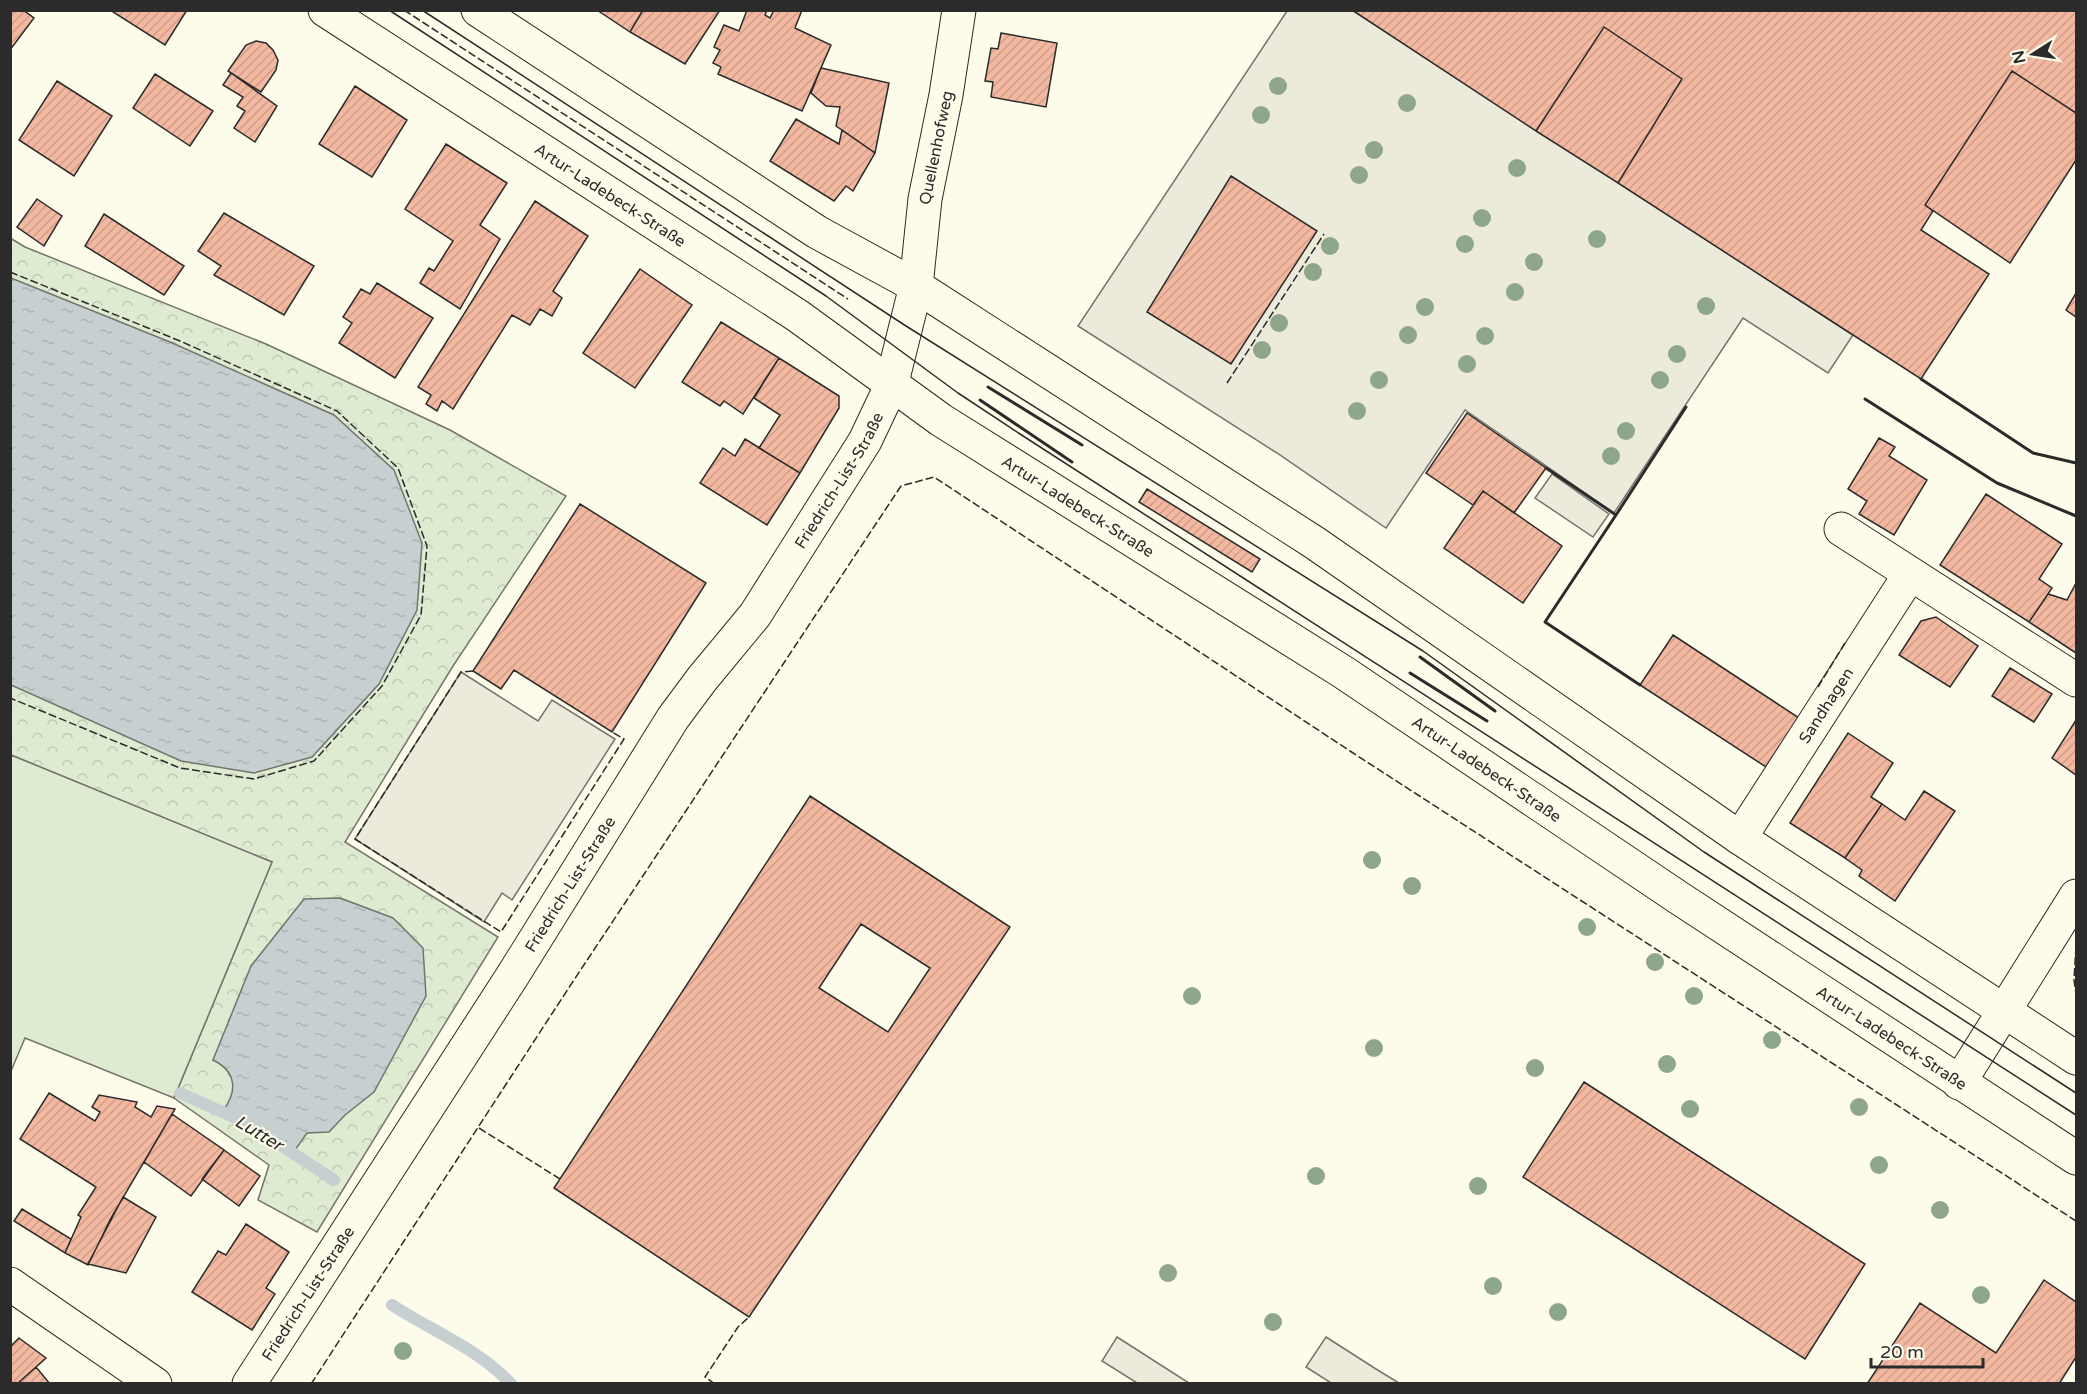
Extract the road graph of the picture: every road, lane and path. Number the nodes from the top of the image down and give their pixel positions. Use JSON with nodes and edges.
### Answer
{"nodes":[{"id":1,"x":325,"y":10,"type":"edge"},
{"id":2,"x":478,"y":10,"type":"edge"},
{"id":3,"x":959,"y":10,"type":"edge"},
{"id":4,"x":916,"y":286,"type":"junction"},
{"id":5,"x":891,"y":386,"type":"junction"},
{"id":6,"x":1840,"y":530,"type":"dead end"},
{"id":7,"x":1910,"y":574,"type":"junction"},
{"id":8,"x":2076,"y":680,"type":"edge"},
{"id":9,"x":1740,"y":838,"type":"junction"},
{"id":10,"x":2076,"y":896,"type":"edge"},
{"id":11,"x":2006,"y":1012,"type":"junction"},
{"id":12,"x":2076,"y":1058,"type":"edge"},
{"id":13,"x":1959,"y":1083,"type":"junction"},
{"id":14,"x":2076,"y":1158,"type":"edge"},
{"id":15,"x":10,"y":1284,"type":"edge"},
{"id":16,"x":155,"y":1383,"type":"edge"},
{"id":17,"x":249,"y":1383,"type":"edge"}],
"edges":[{"from":1,"to":5,"type":"street","name":"Artur-Ladebeck-Straße"},
{"from":2,"to":4,"type":"street"},
{"from":3,"to":4,"type":"street","name":"Quellenhofweg"},
{"from":4,"to":5,"type":"street"},
{"from":4,"to":9,"type":"street"},
{"from":5,"to":13,"type":"street","name":"Artur-Ladebeck-Straße"},
{"from":5,"to":17,"type":"street","name":"Friedrich-List-Straße"},
{"from":6,"to":7,"type":"street"},
{"from":7,"to":8,"type":"street"},
{"from":7,"to":9,"type":"street","name":"Sandhagen"},
{"from":9,"to":11,"type":"street"},
{"from":10,"to":11,"type":"street"},
{"from":11,"to":12,"type":"street"},
{"from":11,"to":13,"type":"street"},
{"from":13,"to":14,"type":"street","name":"Artur-Ladebeck-Straße"},
{"from":15,"to":16,"type":"street"}]}
